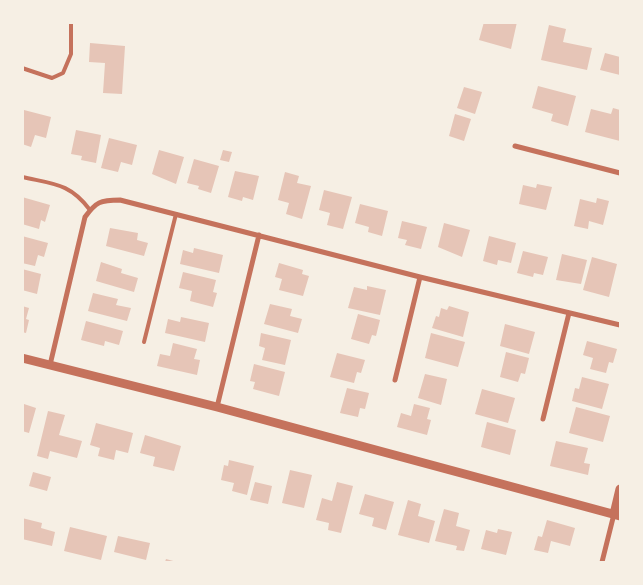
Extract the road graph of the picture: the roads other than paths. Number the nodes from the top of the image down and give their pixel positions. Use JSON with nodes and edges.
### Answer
{"nodes":[{"id":1,"x":71,"y":22,"type":"edge"},
{"id":2,"x":22,"y":68,"type":"edge"},
{"id":3,"x":515,"y":146,"type":"dead end"},
{"id":4,"x":620,"y":173,"type":"edge"},
{"id":5,"x":22,"y":177,"type":"edge"},
{"id":6,"x":90,"y":210,"type":"junction"},
{"id":7,"x":176,"y":214,"type":"junction"},
{"id":8,"x":259,"y":235,"type":"junction"},
{"id":9,"x":420,"y":277,"type":"junction"},
{"id":10,"x":568,"y":313,"type":"junction"},
{"id":11,"x":620,"y":325,"type":"edge"},
{"id":12,"x":144,"y":342,"type":"dead end"},
{"id":13,"x":22,"y":358,"type":"edge"},
{"id":14,"x":50,"y":365,"type":"junction"},
{"id":15,"x":395,"y":380,"type":"dead end"},
{"id":16,"x":217,"y":407,"type":"junction"},
{"id":17,"x":543,"y":419,"type":"dead end"},
{"id":18,"x":620,"y":489,"type":"edge"},
{"id":19,"x":617,"y":515,"type":"edge"},
{"id":20,"x":602,"y":562,"type":"edge"}],
"edges":[{"from":1,"to":2,"type":"lane"},
{"from":3,"to":4,"type":"street"},
{"from":5,"to":6,"type":"lane"},
{"from":6,"to":7,"type":"street"},
{"from":6,"to":14,"type":"street"},
{"from":7,"to":8,"type":"street"},
{"from":7,"to":12,"type":"lane"},
{"from":8,"to":9,"type":"street"},
{"from":8,"to":16,"type":"street"},
{"from":9,"to":10,"type":"street"},
{"from":9,"to":15,"type":"street"},
{"from":10,"to":11,"type":"street"},
{"from":10,"to":17,"type":"street"},
{"from":13,"to":14,"type":"street"},
{"from":14,"to":16,"type":"street"},
{"from":16,"to":19,"type":"street"},
{"from":18,"to":19,"type":"street"},
{"from":19,"to":20,"type":"street"}]}
